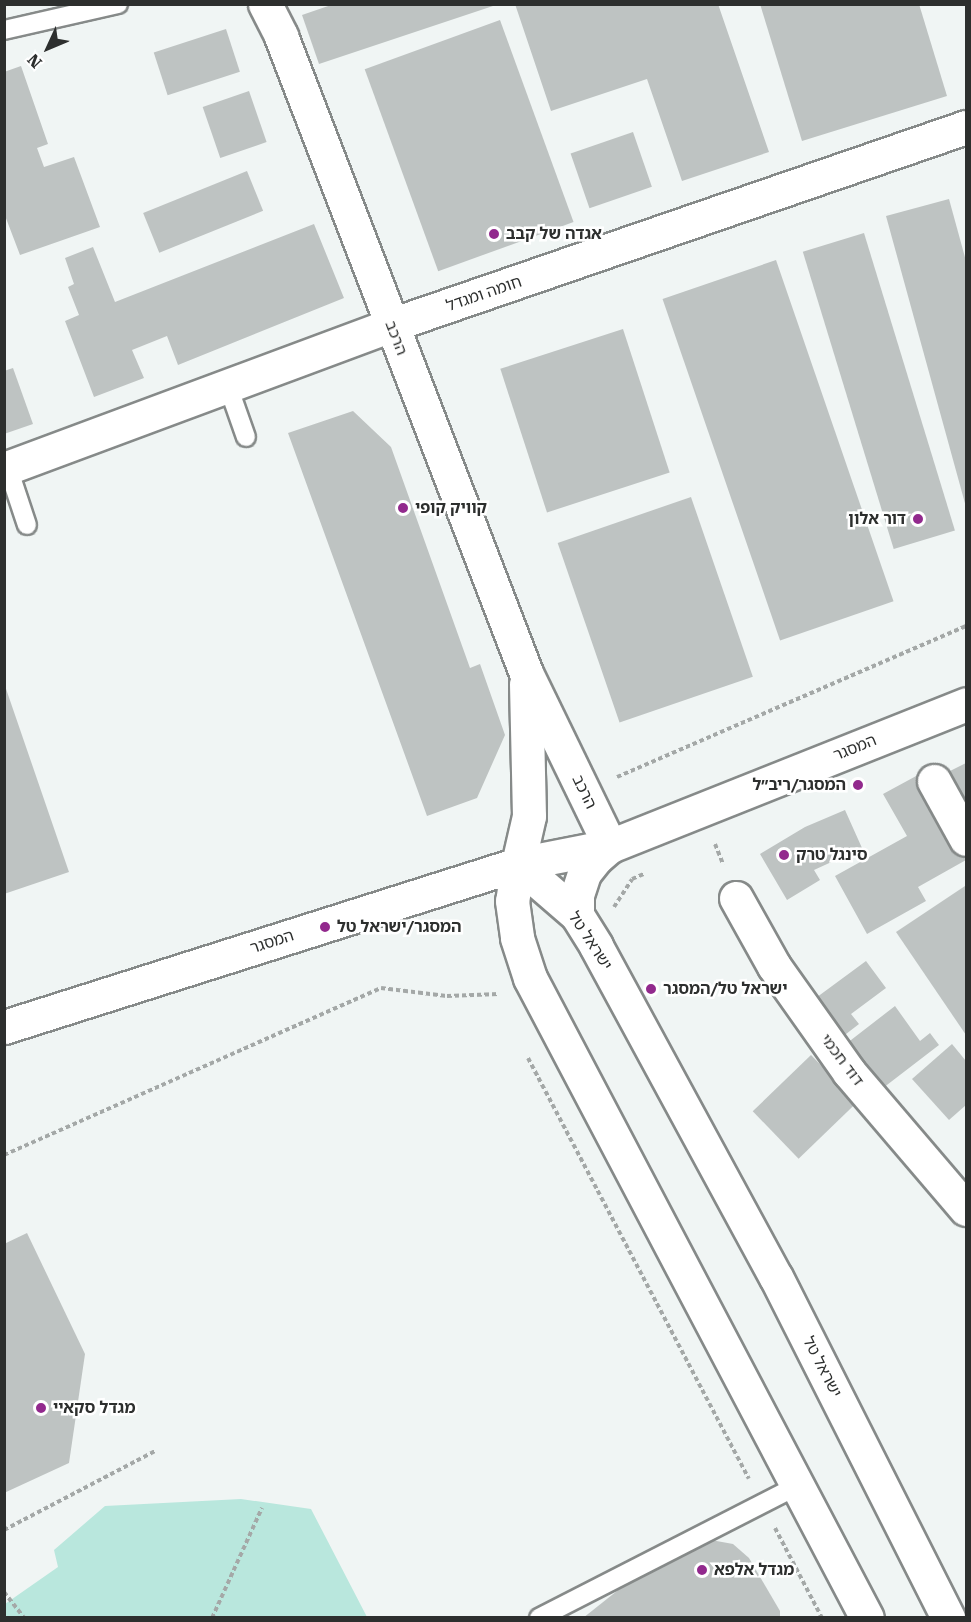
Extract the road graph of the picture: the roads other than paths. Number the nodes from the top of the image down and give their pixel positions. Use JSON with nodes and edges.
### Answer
{"nodes":[{"id":1,"x":118,"y":4,"type":"edge"},
{"id":2,"x":265,"y":4,"type":"edge"},
{"id":3,"x":4,"y":30,"type":"edge"},
{"id":4,"x":966,"y":127,"type":"edge"},
{"id":5,"x":391,"y":325,"type":"junction"},
{"id":6,"x":228,"y":386,"type":"junction"},
{"id":7,"x":246,"y":436,"type":"dead end"},
{"id":8,"x":6,"y":469,"type":"edge"},
{"id":9,"x":27,"y":525,"type":"dead end"},
{"id":10,"x":526,"y":673,"type":"junction"},
{"id":11,"x":966,"y":704,"type":"edge"},
{"id":12,"x":934,"y":781,"type":"dead end"},
{"id":13,"x":966,"y":838,"type":"edge"},
{"id":14,"x":610,"y":846,"type":"junction"},
{"id":15,"x":518,"y":864,"type":"junction"},
{"id":16,"x":736,"y":898,"type":"dead end"},
{"id":17,"x":577,"y":915,"type":"junction"},
{"id":18,"x":4,"y":1027,"type":"edge"},
{"id":19,"x":966,"y":1209,"type":"edge"},
{"id":20,"x":797,"y":1486,"type":"junction"},
{"id":21,"x":538,"y":1617,"type":"edge"},
{"id":22,"x":867,"y":1617,"type":"edge"},
{"id":23,"x":948,"y":1617,"type":"edge"}],
"edges":[{"from":1,"to":3,"type":"lane"},
{"from":2,"to":5,"type":"street","name":"הרכב"},
{"from":4,"to":5,"type":"street","name":"חומה ומגדל"},
{"from":5,"to":6,"type":"street","name":"חומה ומגדל"},
{"from":5,"to":10,"type":"street","name":"הרכב"},
{"from":6,"to":7,"type":"lane"},
{"from":6,"to":8,"type":"street","name":"חומה ומגדל"},
{"from":8,"to":9,"type":"lane"},
{"from":10,"to":14,"type":"street","name":"הרכב"},
{"from":10,"to":15,"type":"street","name":"הרכב"},
{"from":11,"to":14,"type":"street","name":"המסגר"},
{"from":12,"to":13,"type":"street"},
{"from":14,"to":15,"type":"street","name":"המסגר"},
{"from":14,"to":17,"type":"street","name":"המסגר"},
{"from":15,"to":17,"type":"street","name":"ישראל טל"},
{"from":15,"to":18,"type":"street","name":"המסגר"},
{"from":15,"to":20,"type":"street"},
{"from":16,"to":19,"type":"street","name":"דוד חכמי"},
{"from":17,"to":23,"type":"street","name":"ישראל טל"},
{"from":20,"to":21,"type":"lane"},
{"from":20,"to":22,"type":"street"}]}
